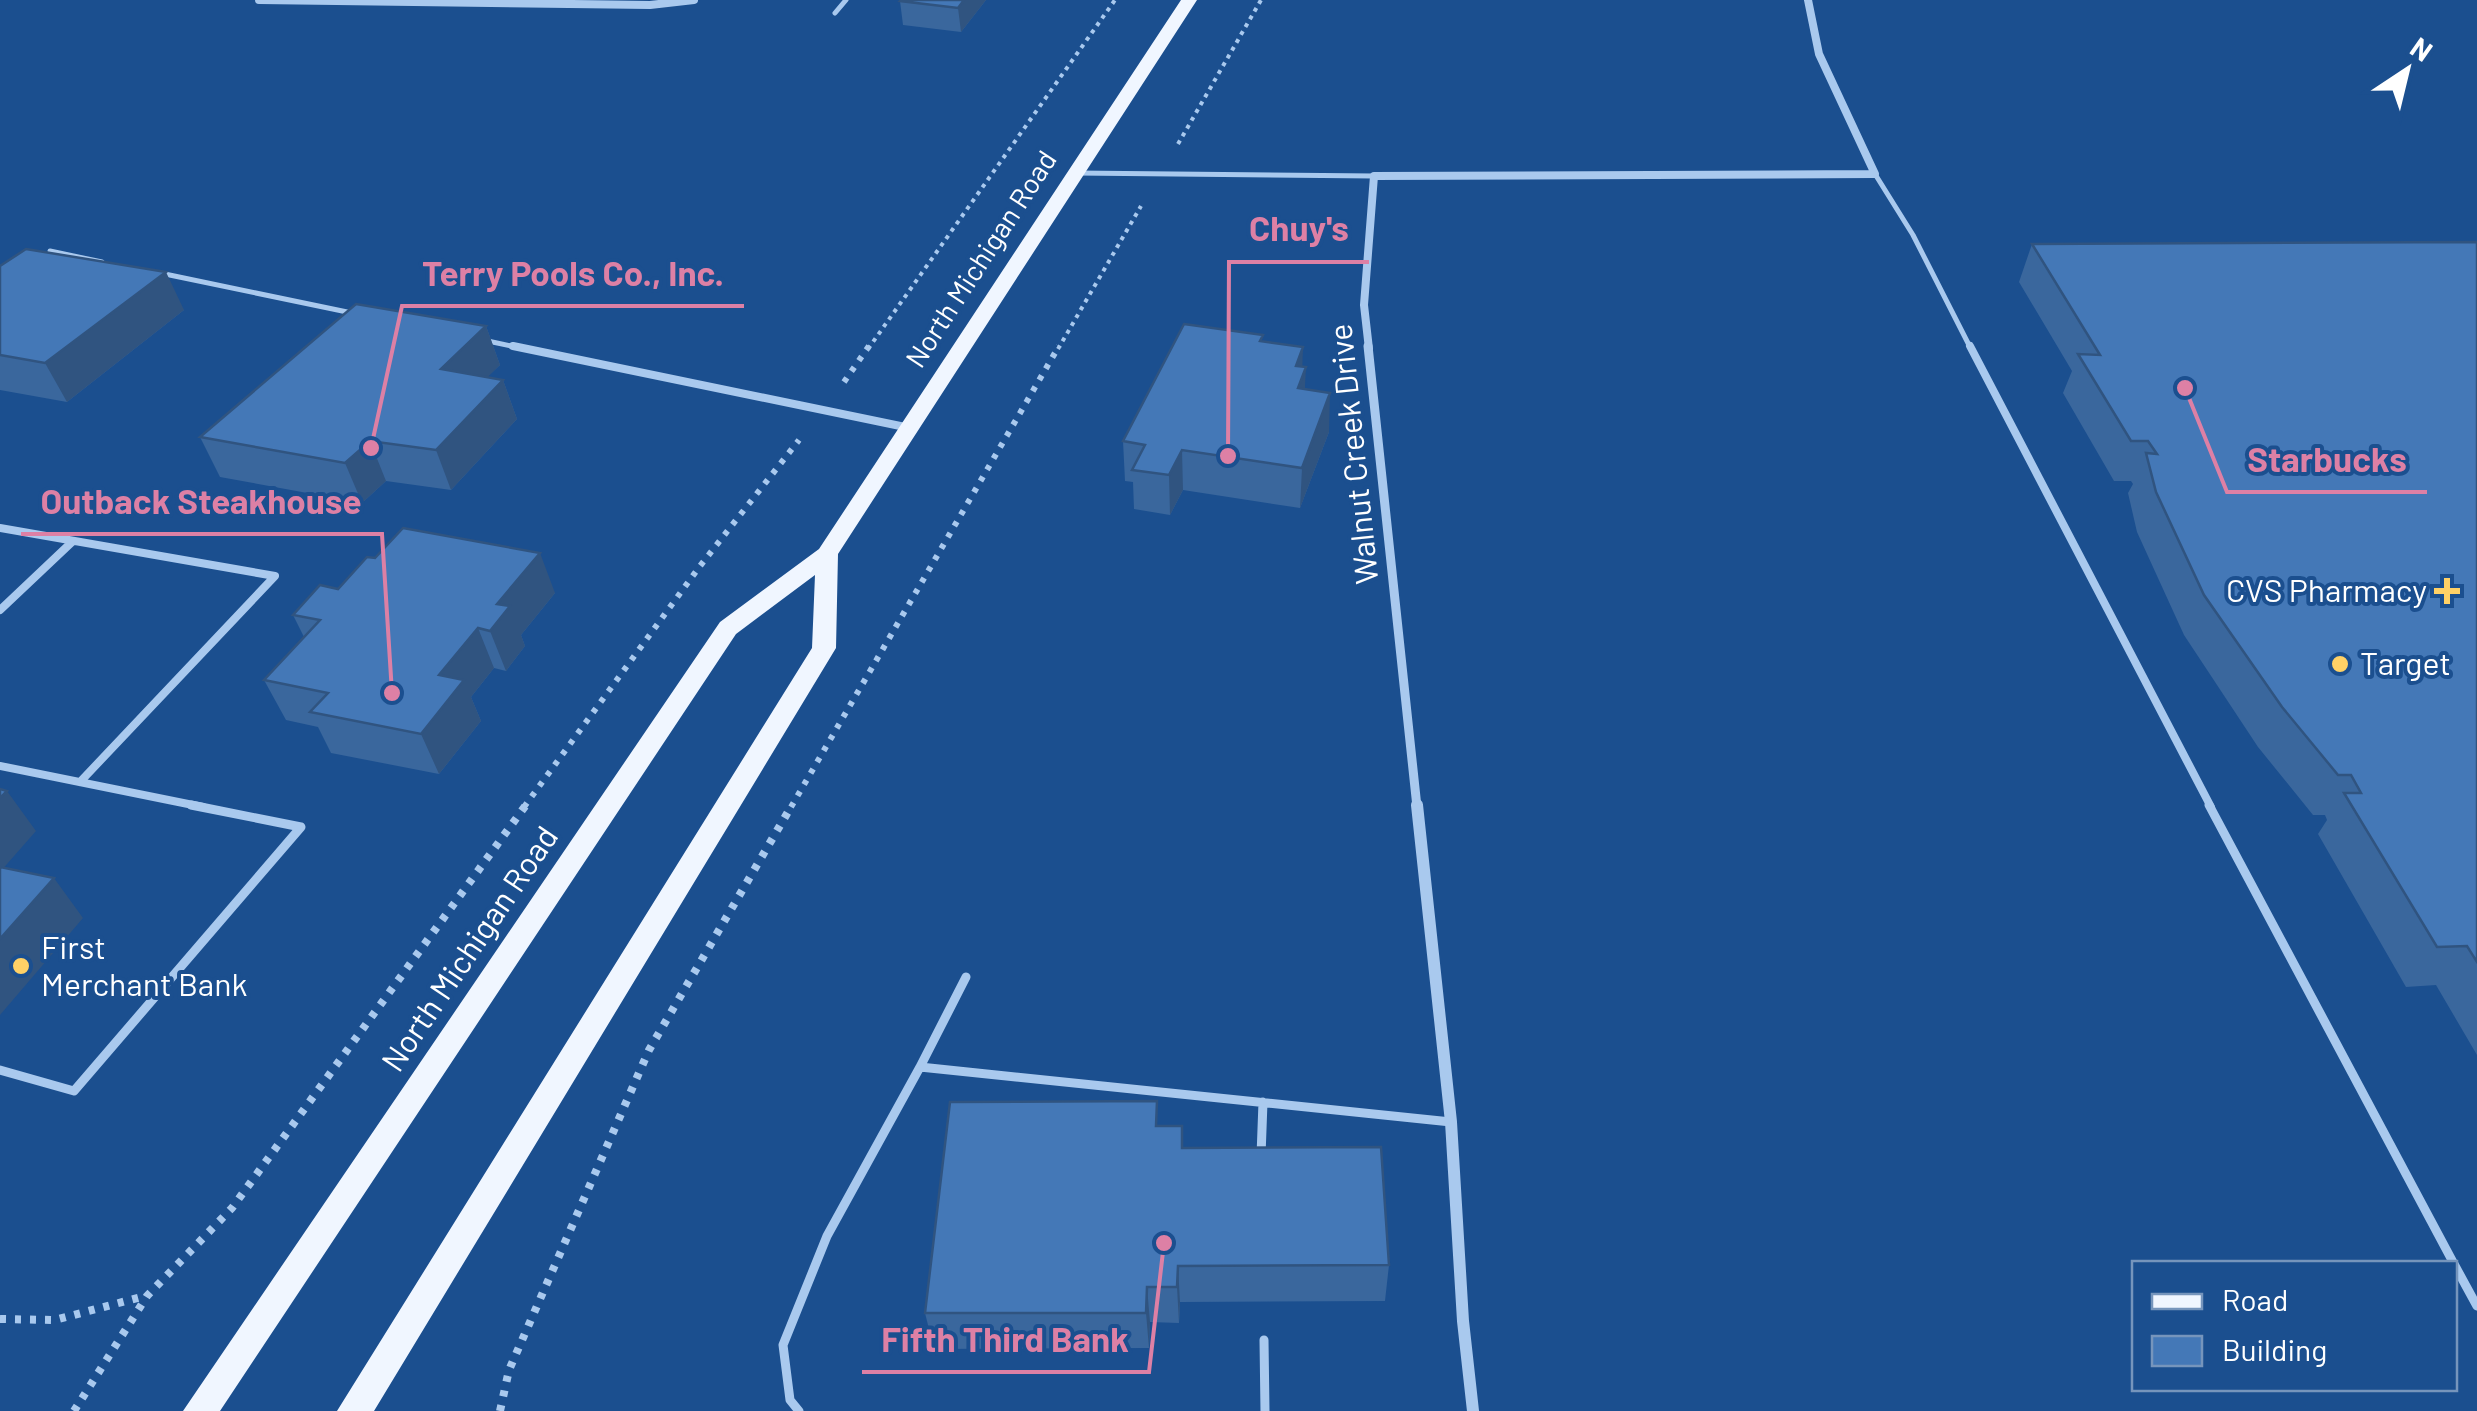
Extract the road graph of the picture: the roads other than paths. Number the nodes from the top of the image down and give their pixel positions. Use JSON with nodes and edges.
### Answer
{"nodes":[{"id":1,"x":259,"y":0,"type":"edge"},
{"id":2,"x":694,"y":0,"type":"edge"},
{"id":3,"x":846,"y":0,"type":"edge"},
{"id":4,"x":1189,"y":0,"type":"edge"},
{"id":5,"x":1808,"y":0,"type":"edge"},
{"id":6,"x":835,"y":13,"type":"dead end"},
{"id":7,"x":1076,"y":173,"type":"junction"},
{"id":8,"x":1876,"y":174,"type":"junction"},
{"id":9,"x":1374,"y":176,"type":"junction"},
{"id":10,"x":50,"y":251,"type":"edge"},
{"id":11,"x":107,"y":262,"type":"edge"},
{"id":12,"x":145,"y":270,"type":"edge"},
{"id":13,"x":353,"y":313,"type":"edge"},
{"id":14,"x":464,"y":336,"type":"edge"},
{"id":15,"x":910,"y":428,"type":"junction"},
{"id":16,"x":0,"y":528,"type":"edge"},
{"id":17,"x":73,"y":540,"type":"junction"},
{"id":18,"x":827,"y":554,"type":"junction"},
{"id":19,"x":0,"y":610,"type":"edge"},
{"id":20,"x":0,"y":766,"type":"edge"},
{"id":21,"x":80,"y":782,"type":"junction"},
{"id":22,"x":966,"y":978,"type":"dead end"},
{"id":23,"x":920,"y":1067,"type":"junction"},
{"id":24,"x":0,"y":1070,"type":"edge"},
{"id":25,"x":1263,"y":1102,"type":"junction"},
{"id":26,"x":1451,"y":1122,"type":"junction"},
{"id":27,"x":1260,"y":1175,"type":"edge"},
{"id":28,"x":2452,"y":1261,"type":"edge"},
{"id":29,"x":2457,"y":1269,"type":"edge"},
{"id":30,"x":2477,"y":1306,"type":"edge"},
{"id":31,"x":1264,"y":1340,"type":"dead end"},
{"id":32,"x":200,"y":1411,"type":"edge"},
{"id":33,"x":354,"y":1411,"type":"edge"},
{"id":34,"x":799,"y":1411,"type":"edge"},
{"id":35,"x":1264,"y":1411,"type":"edge"},
{"id":36,"x":1473,"y":1411,"type":"edge"}],
"edges":[{"from":1,"to":2,"type":"street"},
{"from":3,"to":6,"type":"lane"},
{"from":4,"to":7,"type":"main road","name":"North Michigan Road"},
{"from":5,"to":8,"type":"street"},
{"from":7,"to":9,"type":"lane"},
{"from":7,"to":15,"type":"main road","name":"North Michigan Road"},
{"from":8,"to":9,"type":"street"},
{"from":8,"to":28,"type":"lane"},
{"from":9,"to":26,"type":"street","name":"Walnut Creek Drive"},
{"from":10,"to":11,"type":"lane"},
{"from":12,"to":13,"type":"lane"},
{"from":14,"to":15,"type":"lane"},
{"from":15,"to":18,"type":"main road","name":"North Michigan Road"},
{"from":16,"to":17,"type":"lane"},
{"from":17,"to":19,"type":"lane"},
{"from":17,"to":21,"type":"lane"},
{"from":18,"to":32,"type":"main road","name":"North Michigan Road"},
{"from":18,"to":33,"type":"main road"},
{"from":20,"to":21,"type":"lane"},
{"from":21,"to":24,"type":"lane"},
{"from":22,"to":23,"type":"lane"},
{"from":23,"to":25,"type":"lane"},
{"from":23,"to":34,"type":"lane"},
{"from":25,"to":26,"type":"lane"},
{"from":25,"to":27,"type":"lane"},
{"from":26,"to":36,"type":"street","name":"Walnut Creek Drive"},
{"from":29,"to":30,"type":"lane"},
{"from":31,"to":35,"type":"lane"}]}
